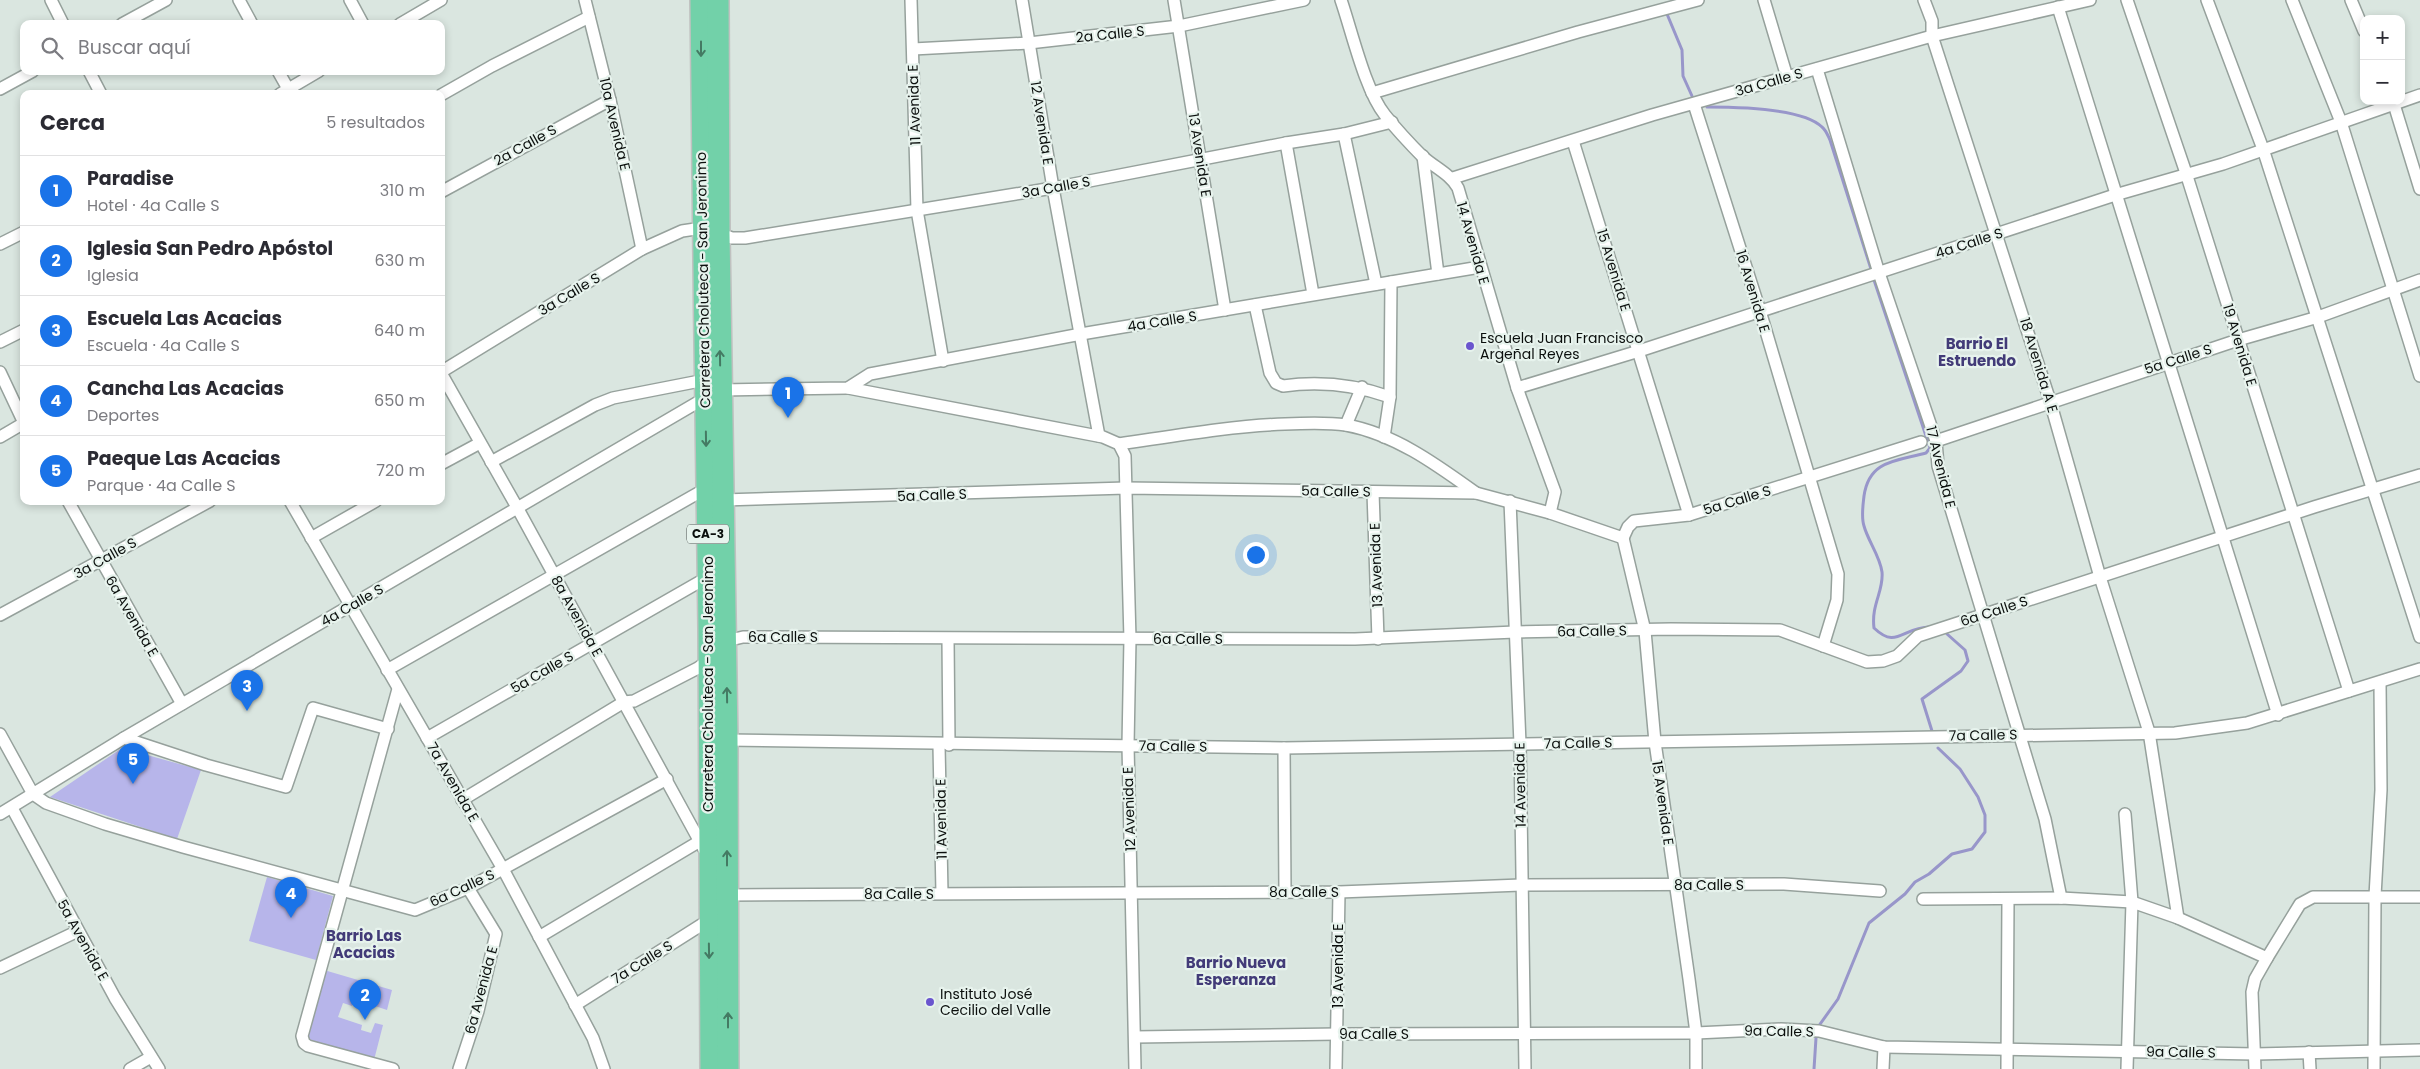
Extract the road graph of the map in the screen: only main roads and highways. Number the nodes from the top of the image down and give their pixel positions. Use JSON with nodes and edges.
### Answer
{"nodes":[{"id":1,"x":701,"y":0,"type":"edge"},
{"id":2,"x":718,"y":0,"type":"edge"},
{"id":3,"x":710,"y":231,"type":"junction"},
{"id":4,"x":715,"y":494,"type":"junction"},
{"id":5,"x":720,"y":651,"type":"junction"},
{"id":6,"x":711,"y":1069,"type":"edge"},
{"id":7,"x":728,"y":1069,"type":"edge"}],
"edges":[{"from":1,"to":3,"type":"highway","name":"Carretera Choluteca - San Jeronimo","number":"CA-3","one_way":true},
{"from":2,"to":3,"type":"highway","name":"Carretera Choluteca - San Jeronimo","number":"CA-3"},
{"from":3,"to":4,"type":"highway","name":"Carretera Choluteca - San Jeronimo","number":"CA-3"},
{"from":4,"to":5,"type":"highway","name":"Carretera Choluteca - San Jeronimo","number":"CA-3"},
{"from":4,"to":5,"type":"highway","name":"Carretera Choluteca - San Jeronimo","number":"CA-3"},
{"from":5,"to":6,"type":"highway","name":"Carretera Choluteca - San Jeronimo","number":"CA-3","one_way":true},
{"from":7,"to":5,"type":"highway","name":"Carretera Choluteca - San Jeronimo","number":"CA-3","one_way":true}]}
